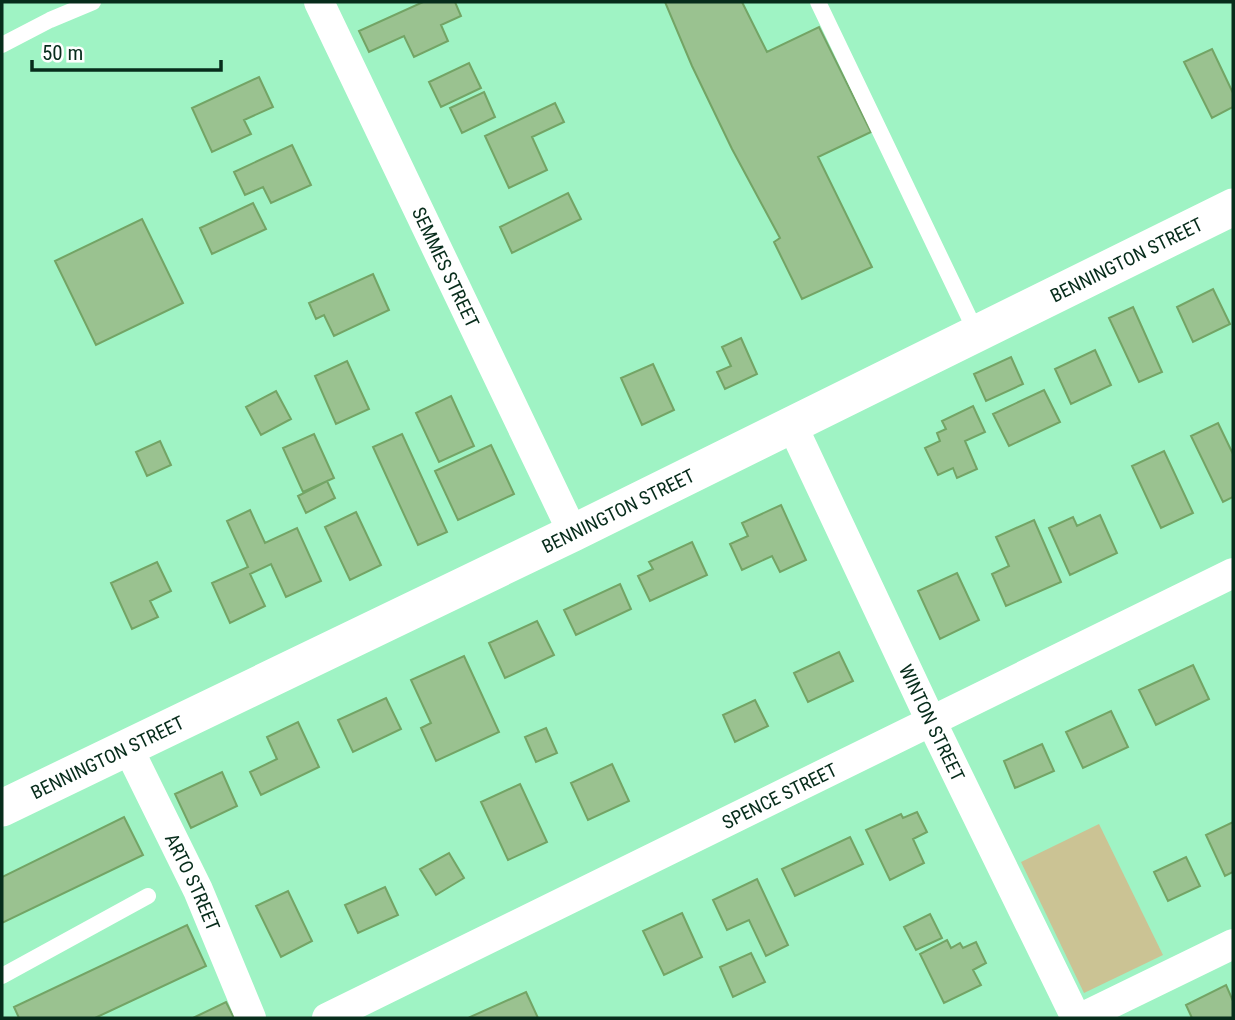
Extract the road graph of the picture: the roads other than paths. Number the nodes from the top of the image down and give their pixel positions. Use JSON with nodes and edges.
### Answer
{"nodes":[{"id":1,"x":93,"y":2,"type":"edge"},
{"id":2,"x":319,"y":2,"type":"edge"},
{"id":3,"x":825,"y":6,"type":"edge"},
{"id":4,"x":2,"y":45,"type":"edge"},
{"id":5,"x":1233,"y":208,"type":"edge"},
{"id":6,"x":977,"y":334,"type":"junction"},
{"id":7,"x":792,"y":425,"type":"junction"},
{"id":8,"x":573,"y":533,"type":"junction"},
{"id":9,"x":1233,"y":573,"type":"edge"},
{"id":10,"x":931,"y":721,"type":"junction"},
{"id":11,"x":128,"y":748,"type":"junction"},
{"id":12,"x":2,"y":808,"type":"edge"},
{"id":13,"x":148,"y":896,"type":"dead end"},
{"id":14,"x":1233,"y":944,"type":"edge"},
{"id":15,"x":2,"y":976,"type":"edge"},
{"id":16,"x":251,"y":1018,"type":"edge"},
{"id":17,"x":327,"y":1018,"type":"edge"},
{"id":18,"x":1079,"y":1018,"type":"edge"}],
"edges":[{"from":1,"to":4,"type":"lane"},
{"from":2,"to":8,"type":"street","name":"SEMMES STREET"},
{"from":3,"to":6,"type":"lane"},
{"from":5,"to":6,"type":"street","name":"BENNINGTON STREET"},
{"from":6,"to":7,"type":"street","name":"BENNINGTON STREET"},
{"from":7,"to":8,"type":"street","name":"BENNINGTON STREET"},
{"from":7,"to":10,"type":"street","name":"WINTON STREET"},
{"from":8,"to":11,"type":"street","name":"BENNINGTON STREET"},
{"from":9,"to":10,"type":"street","name":"SPENCE STREET"},
{"from":10,"to":17,"type":"street","name":"SPENCE STREET"},
{"from":10,"to":18,"type":"street","name":"WINTON STREET"},
{"from":11,"to":12,"type":"street","name":"BENNINGTON STREET"},
{"from":11,"to":16,"type":"street","name":"ARTO STREET"},
{"from":13,"to":15,"type":"lane"},
{"from":14,"to":18,"type":"street"}]}
